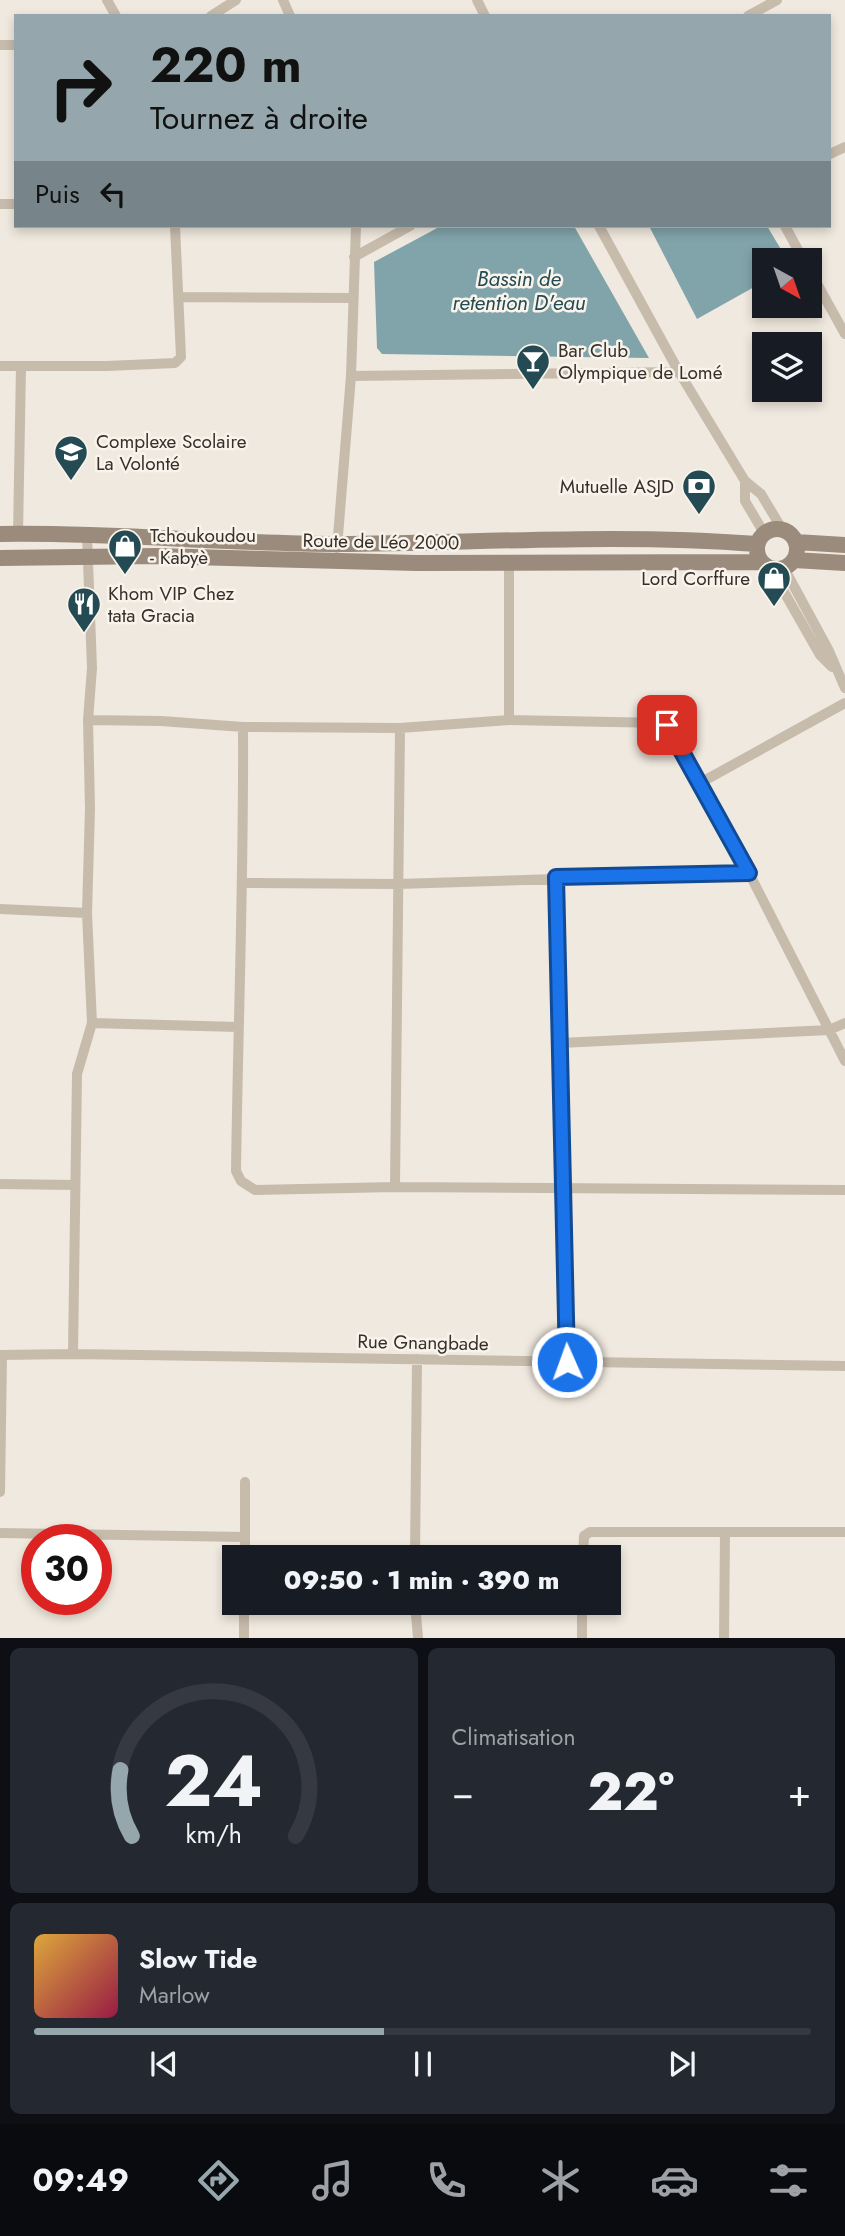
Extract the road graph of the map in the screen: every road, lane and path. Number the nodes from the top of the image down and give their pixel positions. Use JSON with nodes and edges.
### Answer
{"nodes":[{"id":1,"x":236,"y":0,"type":"edge"},
{"id":2,"x":776,"y":0,"type":"edge"},
{"id":3,"x":214,"y":14,"type":"edge"},
{"id":4,"x":752,"y":14,"type":"edge"},
{"id":5,"x":175,"y":228,"type":"edge"},
{"id":6,"x":356,"y":228,"type":"edge"},
{"id":7,"x":406,"y":228,"type":"edge"},
{"id":8,"x":600,"y":228,"type":"edge"},
{"id":9,"x":786,"y":228,"type":"edge"},
{"id":10,"x":797,"y":248,"type":"edge"},
{"id":11,"x":354,"y":257,"type":"junction"},
{"id":12,"x":822,"y":293,"type":"edge"},
{"id":13,"x":180,"y":297,"type":"junction"},
{"id":14,"x":353,"y":298,"type":"junction"},
{"id":15,"x":845,"y":334,"type":"edge"},
{"id":16,"x":0,"y":366,"type":"edge"},
{"id":17,"x":21,"y":366,"type":"junction"},
{"id":18,"x":679,"y":372,"type":"junction"},
{"id":19,"x":351,"y":376,"type":"junction"},
{"id":20,"x":745,"y":481,"type":"junction"},
{"id":21,"x":782,"y":529,"type":"junction"},
{"id":22,"x":0,"y":534,"type":"edge"},
{"id":23,"x":18,"y":534,"type":"junction"},
{"id":24,"x":87,"y":535,"type":"junction"},
{"id":25,"x":761,"y":538,"type":"junction"},
{"id":26,"x":796,"y":542,"type":"junction"},
{"id":27,"x":337,"y":544,"type":"junction"},
{"id":28,"x":845,"y":545,"type":"edge"},
{"id":29,"x":0,"y":558,"type":"edge"},
{"id":30,"x":87,"y":558,"type":"junction"},
{"id":31,"x":337,"y":562,"type":"junction"},
{"id":32,"x":509,"y":563,"type":"junction"},
{"id":33,"x":845,"y":563,"type":"edge"},
{"id":34,"x":777,"y":565,"type":"junction"},
{"id":35,"x":845,"y":688,"type":"edge"},
{"id":36,"x":845,"y":703,"type":"edge"},
{"id":37,"x":88,"y":720,"type":"junction"},
{"id":38,"x":509,"y":720,"type":"junction"},
{"id":39,"x":243,"y":727,"type":"junction"},
{"id":40,"x":400,"y":728,"type":"junction"},
{"id":41,"x":700,"y":783,"type":"junction"},
{"id":42,"x":749,"y":873,"type":"junction"},
{"id":43,"x":556,"y":877,"type":"junction"},
{"id":44,"x":242,"y":883,"type":"junction"},
{"id":45,"x":398,"y":884,"type":"junction"},
{"id":46,"x":0,"y":909,"type":"edge"},
{"id":47,"x":87,"y":913,"type":"junction"},
{"id":48,"x":92,"y":1023,"type":"junction"},
{"id":49,"x":845,"y":1023,"type":"edge"},
{"id":50,"x":238,"y":1027,"type":"junction"},
{"id":51,"x":829,"y":1030,"type":"junction"},
{"id":52,"x":560,"y":1043,"type":"junction"},
{"id":53,"x":845,"y":1061,"type":"edge"},
{"id":54,"x":0,"y":1184,"type":"edge"},
{"id":55,"x":75,"y":1185,"type":"junction"},
{"id":56,"x":395,"y":1187,"type":"junction"},
{"id":57,"x":562,"y":1188,"type":"junction"},
{"id":58,"x":845,"y":1190,"type":"edge"},
{"id":59,"x":73,"y":1354,"type":"junction"},
{"id":60,"x":1,"y":1355,"type":"edge"},
{"id":61,"x":416,"y":1360,"type":"junction"},
{"id":62,"x":567,"y":1362,"type":"junction"},
{"id":63,"x":845,"y":1366,"type":"edge"},
{"id":64,"x":245,"y":1482,"type":"dead end"},
{"id":65,"x":0,"y":1492,"type":"edge"},
{"id":66,"x":725,"y":1532,"type":"junction"},
{"id":67,"x":845,"y":1532,"type":"edge"},
{"id":68,"x":0,"y":1533,"type":"edge"},
{"id":69,"x":245,"y":1536,"type":"junction"},
{"id":70,"x":245,"y":1545,"type":"edge"},
{"id":71,"x":415,"y":1545,"type":"edge"},
{"id":72,"x":584,"y":1545,"type":"edge"},
{"id":73,"x":244,"y":1615,"type":"edge"},
{"id":74,"x":416,"y":1615,"type":"edge"},
{"id":75,"x":582,"y":1615,"type":"edge"},
{"id":76,"x":244,"y":1637,"type":"edge"},
{"id":77,"x":418,"y":1637,"type":"edge"},
{"id":78,"x":582,"y":1637,"type":"edge"},
{"id":79,"x":724,"y":1637,"type":"edge"}],
"edges":[{"from":1,"to":3,"type":"street"},
{"from":2,"to":4,"type":"street"},
{"from":5,"to":13,"type":"street"},
{"from":6,"to":11,"type":"street"},
{"from":7,"to":11,"type":"street"},
{"from":8,"to":18,"type":"street"},
{"from":9,"to":10,"type":"street"},
{"from":11,"to":14,"type":"street"},
{"from":12,"to":15,"type":"street"},
{"from":13,"to":14,"type":"street"},
{"from":13,"to":17,"type":"street"},
{"from":14,"to":19,"type":"street"},
{"from":16,"to":17,"type":"street"},
{"from":17,"to":23,"type":"street"},
{"from":18,"to":19,"type":"street"},
{"from":18,"to":20,"type":"street"},
{"from":19,"to":27,"type":"street"},
{"from":20,"to":21,"type":"street"},
{"from":20,"to":25,"type":"street"},
{"from":21,"to":25,"type":"street"},
{"from":21,"to":26,"type":"street"},
{"from":22,"to":23,"type":"street","name":"Route de Léo 2000"},
{"from":23,"to":24,"type":"street","name":"Route de Léo 2000"},
{"from":24,"to":27,"type":"street","name":"Route de Léo 2000"},
{"from":24,"to":30,"type":"street"},
{"from":25,"to":27,"type":"street","name":"Route de Léo 2000"},
{"from":25,"to":34,"type":"street"},
{"from":26,"to":28,"type":"street"},
{"from":26,"to":34,"type":"street"},
{"from":27,"to":31,"type":"street"},
{"from":29,"to":30,"type":"street","name":"Route de Léo 2000"},
{"from":30,"to":31,"type":"street","name":"Route de Léo 2000"},
{"from":30,"to":37,"type":"street"},
{"from":31,"to":32,"type":"street","name":"Route de Léo 2000"},
{"from":32,"to":34,"type":"street","name":"Route de Léo 2000"},
{"from":32,"to":38,"type":"street"},
{"from":33,"to":34,"type":"street","name":"Route de Léo 2000"},
{"from":34,"to":35,"type":"street"},
{"from":36,"to":41,"type":"street"},
{"from":37,"to":39,"type":"street"},
{"from":37,"to":47,"type":"street"},
{"from":38,"to":40,"type":"street"},
{"from":38,"to":41,"type":"street"},
{"from":39,"to":40,"type":"street"},
{"from":39,"to":44,"type":"street"},
{"from":40,"to":45,"type":"street"},
{"from":41,"to":42,"type":"street"},
{"from":42,"to":43,"type":"street"},
{"from":42,"to":51,"type":"street"},
{"from":43,"to":45,"type":"street"},
{"from":43,"to":52,"type":"street"},
{"from":44,"to":45,"type":"street"},
{"from":44,"to":50,"type":"street"},
{"from":45,"to":56,"type":"street"},
{"from":46,"to":47,"type":"street"},
{"from":47,"to":48,"type":"street"},
{"from":48,"to":50,"type":"street"},
{"from":48,"to":55,"type":"street"},
{"from":49,"to":51,"type":"street"},
{"from":50,"to":56,"type":"street"},
{"from":51,"to":52,"type":"street"},
{"from":51,"to":53,"type":"street"},
{"from":52,"to":57,"type":"street"},
{"from":54,"to":55,"type":"street"},
{"from":55,"to":59,"type":"street"},
{"from":56,"to":57,"type":"street"},
{"from":57,"to":58,"type":"street"},
{"from":57,"to":62,"type":"street"},
{"from":59,"to":60,"type":"street","name":"Rue Gnangbade"},
{"from":59,"to":61,"type":"street","name":"Rue Gnangbade"},
{"from":60,"to":65,"type":"street"},
{"from":61,"to":62,"type":"street","name":"Rue Gnangbade"},
{"from":61,"to":71,"type":"street"},
{"from":62,"to":63,"type":"street","name":"Rue Gnangbade"},
{"from":64,"to":69,"type":"street"},
{"from":66,"to":67,"type":"street"},
{"from":66,"to":72,"type":"street"},
{"from":66,"to":79,"type":"street"},
{"from":68,"to":69,"type":"street"},
{"from":69,"to":70,"type":"street"},
{"from":73,"to":76,"type":"street"},
{"from":74,"to":77,"type":"street"},
{"from":75,"to":78,"type":"street"}]}
